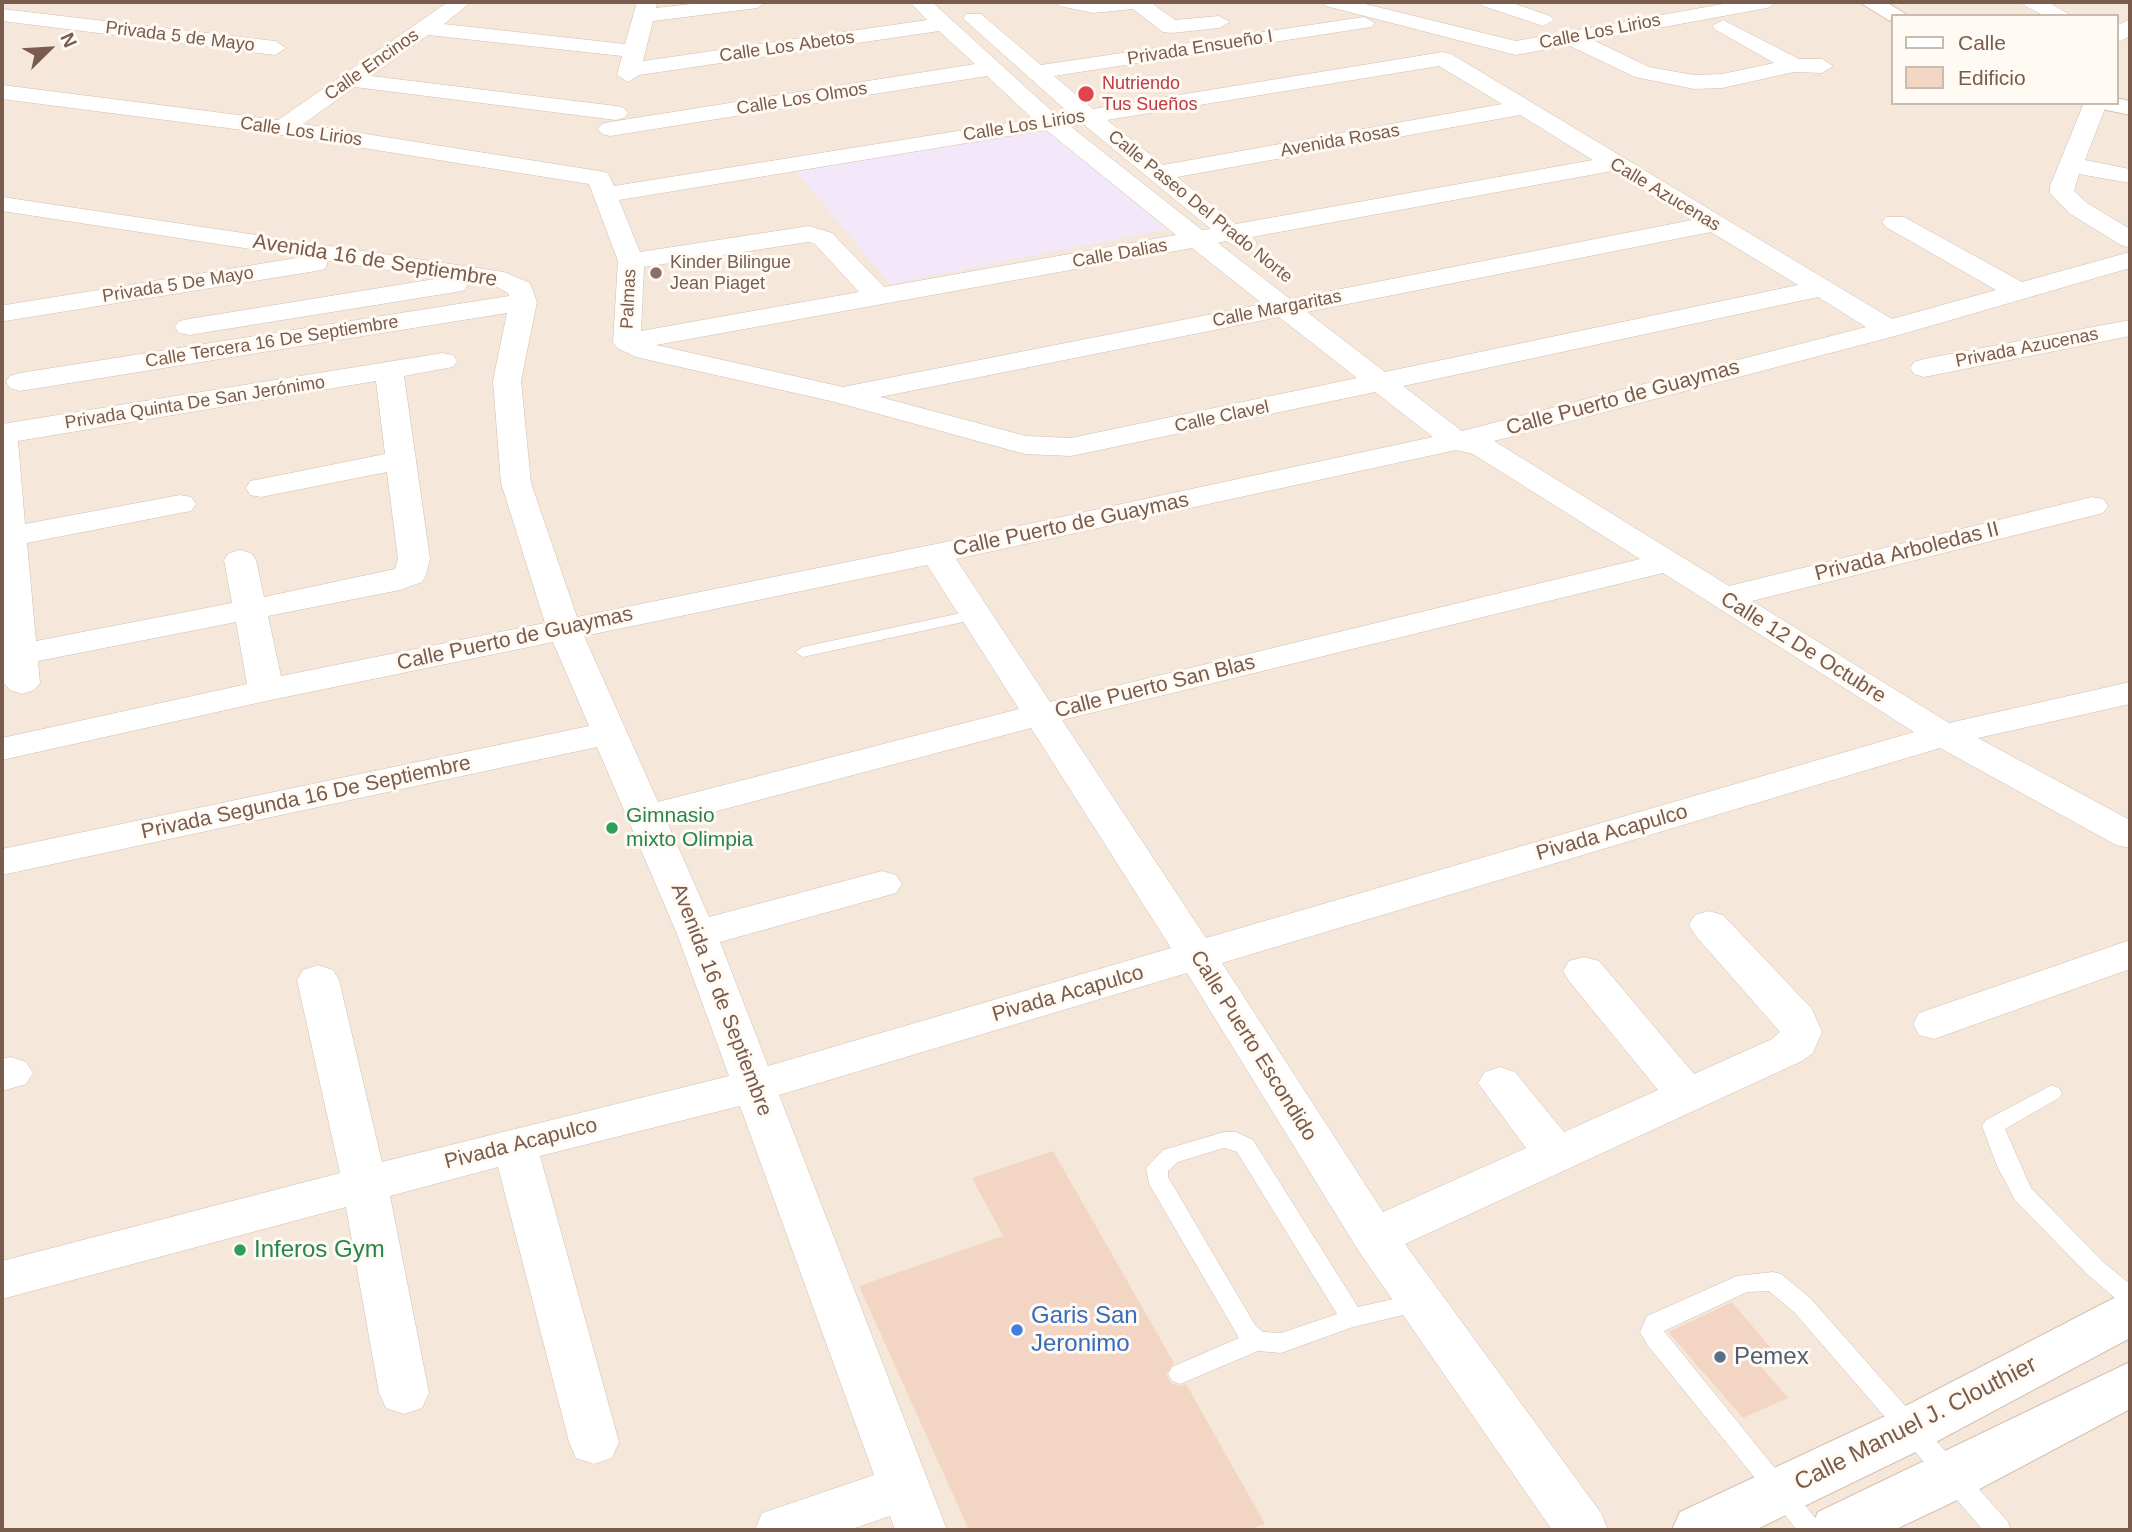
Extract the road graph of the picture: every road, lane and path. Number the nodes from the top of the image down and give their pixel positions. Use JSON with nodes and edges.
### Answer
{"nodes":[{"id":1,"x":461,"y":2,"type":"edge"},
{"id":2,"x":757,"y":2,"type":"edge"},
{"id":3,"x":920,"y":2,"type":"edge"},
{"id":4,"x":1067,"y":2,"type":"edge"},
{"id":5,"x":1138,"y":2,"type":"edge"},
{"id":6,"x":1333,"y":2,"type":"edge"},
{"id":7,"x":1490,"y":2,"type":"edge"},
{"id":8,"x":1651,"y":2,"type":"edge"},
{"id":9,"x":1767,"y":2,"type":"edge"},
{"id":10,"x":1870,"y":2,"type":"edge"},
{"id":11,"x":2032,"y":2,"type":"edge"},
{"id":12,"x":645,"y":9,"type":"edge"},
{"id":13,"x":1684,"y":11,"type":"edge"},
{"id":14,"x":949,"y":13,"type":"edge"},
{"id":15,"x":1894,"y":14,"type":"edge"},
{"id":16,"x":2058,"y":14,"type":"edge"},
{"id":17,"x":2,"y":15,"type":"edge"},
{"id":18,"x":1239,"y":19,"type":"dead end"},
{"id":19,"x":1542,"y":20,"type":"dead end"},
{"id":20,"x":1364,"y":23,"type":"dead end"},
{"id":21,"x":2130,"y":24,"type":"edge"},
{"id":22,"x":1723,"y":26,"type":"dead end"},
{"id":23,"x":425,"y":28,"type":"junction"},
{"id":24,"x":2118,"y":37,"type":"edge"},
{"id":25,"x":1570,"y":38,"type":"junction"},
{"id":26,"x":275,"y":48,"type":"dead end"},
{"id":27,"x":1443,"y":59,"type":"joint"},
{"id":28,"x":632,"y":61,"type":"junction"},
{"id":29,"x":1794,"y":65,"type":"junction"},
{"id":30,"x":1822,"y":66,"type":"dead end"},
{"id":31,"x":993,"y":68,"type":"junction"},
{"id":32,"x":1036,"y":72,"type":"junction"},
{"id":33,"x":353,"y":80,"type":"junction"},
{"id":34,"x":2,"y":92,"type":"edge"},
{"id":35,"x":2095,"y":105,"type":"edge"},
{"id":36,"x":1521,"y":108,"type":"junction"},
{"id":37,"x":1087,"y":116,"type":"junction"},
{"id":38,"x":613,"y":121,"type":"junction"},
{"id":39,"x":1050,"y":122,"type":"junction"},
{"id":40,"x":282,"y":128,"type":"junction"},
{"id":41,"x":1613,"y":164,"type":"junction"},
{"id":42,"x":2072,"y":165,"type":"junction"},
{"id":43,"x":1159,"y":173,"type":"junction"},
{"id":44,"x":2130,"y":176,"type":"edge"},
{"id":45,"x":602,"y":186,"type":"junction"},
{"id":46,"x":2,"y":204,"type":"edge"},
{"id":47,"x":1895,"y":222,"type":"dead end"},
{"id":48,"x":1713,"y":224,"type":"junction"},
{"id":49,"x":1233,"y":234,"type":"junction"},
{"id":50,"x":1200,"y":240,"type":"junction"},
{"id":51,"x":2130,"y":240,"type":"edge"},
{"id":52,"x":352,"y":257,"type":"junction"},
{"id":53,"x":1264,"y":259,"type":"dead end"},
{"id":54,"x":2130,"y":260,"type":"edge"},
{"id":55,"x":631,"y":261,"type":"junction"},
{"id":56,"x":492,"y":279,"type":"junction"},
{"id":57,"x":1820,"y":289,"type":"junction"},
{"id":58,"x":2018,"y":291,"type":"junction"},
{"id":59,"x":878,"y":297,"type":"junction"},
{"id":60,"x":1298,"y":297,"type":"junction"},
{"id":61,"x":523,"y":302,"type":"junction"},
{"id":62,"x":5,"y":313,"type":"dead end"},
{"id":63,"x":189,"y":327,"type":"dead end"},
{"id":64,"x":2130,"y":328,"type":"edge"},
{"id":65,"x":1880,"y":331,"type":"junction"},
{"id":66,"x":627,"y":342,"type":"junction"},
{"id":67,"x":443,"y":361,"type":"dead end"},
{"id":68,"x":388,"y":370,"type":"junction"},
{"id":69,"x":1935,"y":376,"type":"joint"},
{"id":70,"x":1394,"y":380,"type":"junction"},
{"id":71,"x":20,"y":382,"type":"dead end"},
{"id":72,"x":841,"y":396,"type":"junction"},
{"id":73,"x":2,"y":434,"type":"edge"},
{"id":74,"x":1474,"y":441,"type":"junction"},
{"id":75,"x":400,"y":460,"type":"junction"},
{"id":76,"x":2061,"y":484,"type":"dead end"},
{"id":77,"x":261,"y":488,"type":"dead end"},
{"id":78,"x":180,"y":504,"type":"dead end"},
{"id":79,"x":10,"y":537,"type":"junction"},
{"id":80,"x":936,"y":554,"type":"junction"},
{"id":81,"x":240,"y":560,"type":"dead end"},
{"id":82,"x":1665,"y":563,"type":"junction"},
{"id":83,"x":1723,"y":598,"type":"junction"},
{"id":84,"x":250,"y":611,"type":"junction"},
{"id":85,"x":975,"y":615,"type":"junction"},
{"id":86,"x":564,"y":629,"type":"junction"},
{"id":87,"x":803,"y":652,"type":"dead end"},
{"id":88,"x":266,"y":690,"type":"junction"},
{"id":89,"x":2130,"y":693,"type":"edge"},
{"id":90,"x":1040,"y":715,"type":"junction"},
{"id":91,"x":610,"y":733,"type":"junction"},
{"id":92,"x":1944,"y":735,"type":"junction"},
{"id":93,"x":2,"y":749,"type":"edge"},
{"id":94,"x":647,"y":817,"type":"junction"},
{"id":95,"x":2130,"y":836,"type":"edge"},
{"id":96,"x":2,"y":862,"type":"edge"},
{"id":97,"x":882,"y":884,"type":"dead end"},
{"id":98,"x":1709,"y":925,"type":"dead end"},
{"id":99,"x":697,"y":934,"type":"junction"},
{"id":100,"x":2130,"y":954,"type":"edge"},
{"id":101,"x":1197,"y":956,"type":"junction"},
{"id":102,"x":1584,"y":971,"type":"dead end"},
{"id":103,"x":317,"y":980,"type":"dead end"},
{"id":104,"x":1934,"y":1024,"type":"dead end"},
{"id":105,"x":1500,"y":1083,"type":"dead end"},
{"id":106,"x":755,"y":1086,"type":"junction"},
{"id":107,"x":2052,"y":1093,"type":"dead end"},
{"id":108,"x":1687,"y":1095,"type":"junction"},
{"id":109,"x":514,"y":1145,"type":"junction"},
{"id":110,"x":1556,"y":1154,"type":"junction"},
{"id":111,"x":365,"y":1185,"type":"junction"},
{"id":112,"x":1374,"y":1237,"type":"junction"},
{"id":113,"x":2,"y":1280,"type":"edge"},
{"id":114,"x":2130,"y":1297,"type":"edge"},
{"id":115,"x":1420,"y":1302,"type":"junction"},
{"id":116,"x":2130,"y":1314,"type":"edge"},
{"id":117,"x":1352,"y":1318,"type":"junction"},
{"id":118,"x":1257,"y":1341,"type":"junction"},
{"id":119,"x":1180,"y":1374,"type":"dead end"},
{"id":120,"x":2130,"y":1384,"type":"edge"},
{"id":121,"x":404,"y":1393,"type":"dead end"},
{"id":122,"x":1913,"y":1428,"type":"junction"},
{"id":123,"x":594,"y":1441,"type":"dead end"},
{"id":124,"x":1953,"y":1476,"type":"junction"},
{"id":125,"x":914,"y":1509,"type":"edge"},
{"id":126,"x":1797,"y":1512,"type":"edge"},
{"id":127,"x":781,"y":1530,"type":"edge"},
{"id":128,"x":1582,"y":1530,"type":"edge"},
{"id":129,"x":1700,"y":1530,"type":"edge"},
{"id":130,"x":1838,"y":1530,"type":"edge"},
{"id":131,"x":1999,"y":1530,"type":"edge"}],
"edges":[{"from":1,"to":23,"type":"street","name":"Calle Encinos"},
{"from":2,"to":12,"type":"street"},
{"from":3,"to":14,"type":"street","name":"Calle Paseo Del Prado Norte"},
{"from":4,"to":5,"type":"street"},
{"from":5,"to":18,"type":"street"},
{"from":6,"to":25,"type":"street","name":"Calle Los Lirios"},
{"from":7,"to":19,"type":"street"},
{"from":8,"to":13,"type":"street"},
{"from":9,"to":13,"type":"street","name":"Calle Los Lirios"},
{"from":10,"to":15,"type":"street"},
{"from":11,"to":16,"type":"street"},
{"from":12,"to":28,"type":"street"},
{"from":13,"to":25,"type":"street","name":"Calle Los Lirios"},
{"from":14,"to":28,"type":"street","name":"Calle Los Abetos"},
{"from":14,"to":31,"type":"street","name":"Calle Paseo Del Prado Norte"},
{"from":14,"to":32,"type":"street","name":"Calle Paseo Del Prado Norte"},
{"from":17,"to":26,"type":"street","name":"Privada 5 de Mayo"},
{"from":20,"to":32,"type":"street","name":"Privada Ensueño I"},
{"from":21,"to":24,"type":"street"},
{"from":22,"to":29,"type":"street"},
{"from":23,"to":28,"type":"street","name":"Calle Los Abetos"},
{"from":23,"to":33,"type":"street","name":"Calle Encinos"},
{"from":25,"to":29,"type":"street"},
{"from":27,"to":36,"type":"street","name":"Calle Azucenas"},
{"from":27,"to":37,"type":"street","name":"Calle Los Lirios"},
{"from":28,"to":38,"type":"street"},
{"from":29,"to":30,"type":"street"},
{"from":31,"to":38,"type":"street","name":"Calle Los Olmos"},
{"from":31,"to":39,"type":"street","name":"Calle Paseo Del Prado Norte"},
{"from":32,"to":37,"type":"street","name":"Calle Paseo Del Prado Norte"},
{"from":33,"to":38,"type":"street","name":"Calle Los Olmos"},
{"from":33,"to":40,"type":"street","name":"Calle Encinos"},
{"from":34,"to":40,"type":"street","name":"Calle Los Lirios"},
{"from":35,"to":42,"type":"street"},
{"from":36,"to":41,"type":"street","name":"Calle Azucenas"},
{"from":36,"to":43,"type":"street","name":"Avenida Rosas"},
{"from":37,"to":39,"type":"street","name":"Calle Los Lirios"},
{"from":37,"to":43,"type":"street","name":"Calle Paseo Del Prado Norte"},
{"from":38,"to":45,"type":"street"},
{"from":39,"to":45,"type":"street","name":"Calle Los Lirios"},
{"from":39,"to":50,"type":"street","name":"Calle Paseo Del Prado Norte"},
{"from":40,"to":45,"type":"street","name":"Calle Los Lirios"},
{"from":41,"to":48,"type":"street","name":"Calle Azucenas"},
{"from":41,"to":49,"type":"street","name":"Calle Dalias"},
{"from":42,"to":44,"type":"street"},
{"from":42,"to":51,"type":"street"},
{"from":43,"to":49,"type":"street","name":"Calle Paseo Del Prado Norte"},
{"from":45,"to":55,"type":"street","name":"Palmas"},
{"from":46,"to":52,"type":"street","name":"Avenida 16 de Septiembre"},
{"from":47,"to":58,"type":"street"},
{"from":48,"to":57,"type":"street","name":"Calle Azucenas"},
{"from":48,"to":60,"type":"street","name":"Calle Margaritas"},
{"from":49,"to":50,"type":"street","name":"Calle Dalias"},
{"from":49,"to":53,"type":"street","name":"Calle Paseo Del Prado Norte"},
{"from":50,"to":59,"type":"street","name":"Calle Dalias"},
{"from":50,"to":60,"type":"street","name":"Calle Paseo Del Prado Norte"},
{"from":52,"to":56,"type":"street","name":"Avenida 16 de Septiembre"},
{"from":52,"to":62,"type":"street","name":"Privada 5 De Mayo"},
{"from":54,"to":58,"type":"street","name":"Calle Puerto de Guaymas"},
{"from":55,"to":59,"type":"street"},
{"from":55,"to":66,"type":"street","name":"Palmas"},
{"from":56,"to":61,"type":"street","name":"Avenida 16 de Septiembre"},
{"from":56,"to":63,"type":"street"},
{"from":57,"to":65,"type":"street","name":"Calle Azucenas"},
{"from":57,"to":70,"type":"street","name":"Calle Clavel"},
{"from":58,"to":65,"type":"street","name":"Calle Puerto de Guaymas"},
{"from":59,"to":66,"type":"street","name":"Calle Dalias"},
{"from":60,"to":70,"type":"street","name":"Calle Paseo Del Prado Norte"},
{"from":60,"to":72,"type":"street","name":"Calle Margaritas"},
{"from":61,"to":71,"type":"street","name":"Calle Tercera 16 De Septiembre"},
{"from":61,"to":86,"type":"street","name":"Avenida 16 de Septiembre"},
{"from":64,"to":69,"type":"street","name":"Privada Azucenas"},
{"from":65,"to":69,"type":"street","name":"Calle Azucenas"},
{"from":65,"to":74,"type":"street","name":"Calle Puerto de Guaymas"},
{"from":66,"to":72,"type":"street","name":"Calle Clavel"},
{"from":67,"to":68,"type":"street","name":"Privada Quinta De San Jerónimo"},
{"from":68,"to":73,"type":"street","name":"Privada Quinta De San Jerónimo"},
{"from":68,"to":75,"type":"street","name":"Privada Quinta De San Jerónimo"},
{"from":70,"to":72,"type":"street","name":"Calle Clavel"},
{"from":70,"to":74,"type":"street","name":"Calle Paseo Del Prado Norte"},
{"from":73,"to":79,"type":"street","name":"Privada Quinta De San Jerónimo"},
{"from":74,"to":80,"type":"street","name":"Calle Puerto de Guaymas"},
{"from":74,"to":82,"type":"street","name":"Calle 12 De Octubre"},
{"from":75,"to":77,"type":"street"},
{"from":75,"to":84,"type":"street","name":"Privada Quinta De San Jerónimo"},
{"from":76,"to":83,"type":"street","name":"Privada Arboledas II"},
{"from":78,"to":79,"type":"street"},
{"from":79,"to":84,"type":"street","name":"Privada Quinta De San Jerónimo"},
{"from":80,"to":85,"type":"street","name":"Calle Puerto Escondido"},
{"from":80,"to":86,"type":"street","name":"Calle Puerto de Guaymas"},
{"from":81,"to":84,"type":"street"},
{"from":82,"to":83,"type":"street","name":"Calle 12 De Octubre"},
{"from":82,"to":90,"type":"street","name":"Calle Puerto San Blas"},
{"from":83,"to":92,"type":"street","name":"Calle 12 De Octubre"},
{"from":84,"to":88,"type":"street"},
{"from":85,"to":87,"type":"lane"},
{"from":85,"to":90,"type":"street","name":"Calle Puerto Escondido"},
{"from":86,"to":88,"type":"street","name":"Calle Puerto de Guaymas"},
{"from":86,"to":91,"type":"street","name":"Avenida 16 de Septiembre"},
{"from":88,"to":93,"type":"street","name":"Calle Puerto de Guaymas"},
{"from":89,"to":92,"type":"street","name":"Pivada Acapulco"},
{"from":90,"to":94,"type":"street","name":"Calle Puerto San Blas"},
{"from":90,"to":101,"type":"street","name":"Calle Puerto Escondido"},
{"from":91,"to":94,"type":"street","name":"Avenida 16 de Septiembre"},
{"from":91,"to":96,"type":"street","name":"Privada Segunda 16 De Septiembre"},
{"from":92,"to":95,"type":"street","name":"Calle 12 De Octubre"},
{"from":92,"to":101,"type":"street","name":"Pivada Acapulco"},
{"from":94,"to":99,"type":"street","name":"Avenida 16 de Septiembre"},
{"from":97,"to":99,"type":"street"},
{"from":98,"to":108,"type":"street"},
{"from":99,"to":106,"type":"street","name":"Avenida 16 de Septiembre"},
{"from":100,"to":104,"type":"street"},
{"from":101,"to":106,"type":"street","name":"Pivada Acapulco"},
{"from":101,"to":112,"type":"street","name":"Calle Puerto Escondido"},
{"from":102,"to":108,"type":"street"},
{"from":103,"to":111,"type":"street"},
{"from":105,"to":110,"type":"street"},
{"from":106,"to":109,"type":"street","name":"Pivada Acapulco"},
{"from":106,"to":125,"type":"street","name":"Avenida 16 de Septiembre"},
{"from":107,"to":114,"type":"lane"},
{"from":108,"to":110,"type":"street"},
{"from":109,"to":111,"type":"street","name":"Pivada Acapulco"},
{"from":109,"to":123,"type":"street"},
{"from":110,"to":112,"type":"street"},
{"from":111,"to":113,"type":"street","name":"Pivada Acapulco"},
{"from":111,"to":121,"type":"street"},
{"from":112,"to":115,"type":"street","name":"Calle Puerto Escondido"},
{"from":115,"to":117,"type":"lane"},
{"from":115,"to":128,"type":"street","name":"Calle Puerto Escondido"},
{"from":116,"to":122,"type":"street","name":"Calle Manuel J. Clouthier"},
{"from":117,"to":118,"type":"lane"},
{"from":117,"to":118,"type":"lane"},
{"from":118,"to":119,"type":"lane"},
{"from":120,"to":124,"type":"street"},
{"from":122,"to":124,"type":"lane"},
{"from":122,"to":126,"type":"street","name":"Calle Manuel J. Clouthier"},
{"from":122,"to":126,"type":"lane"},
{"from":124,"to":130,"type":"street"},
{"from":124,"to":131,"type":"lane"},
{"from":125,"to":127,"type":"street"},
{"from":126,"to":129,"type":"street","name":"Calle Manuel J. Clouthier"}]}
